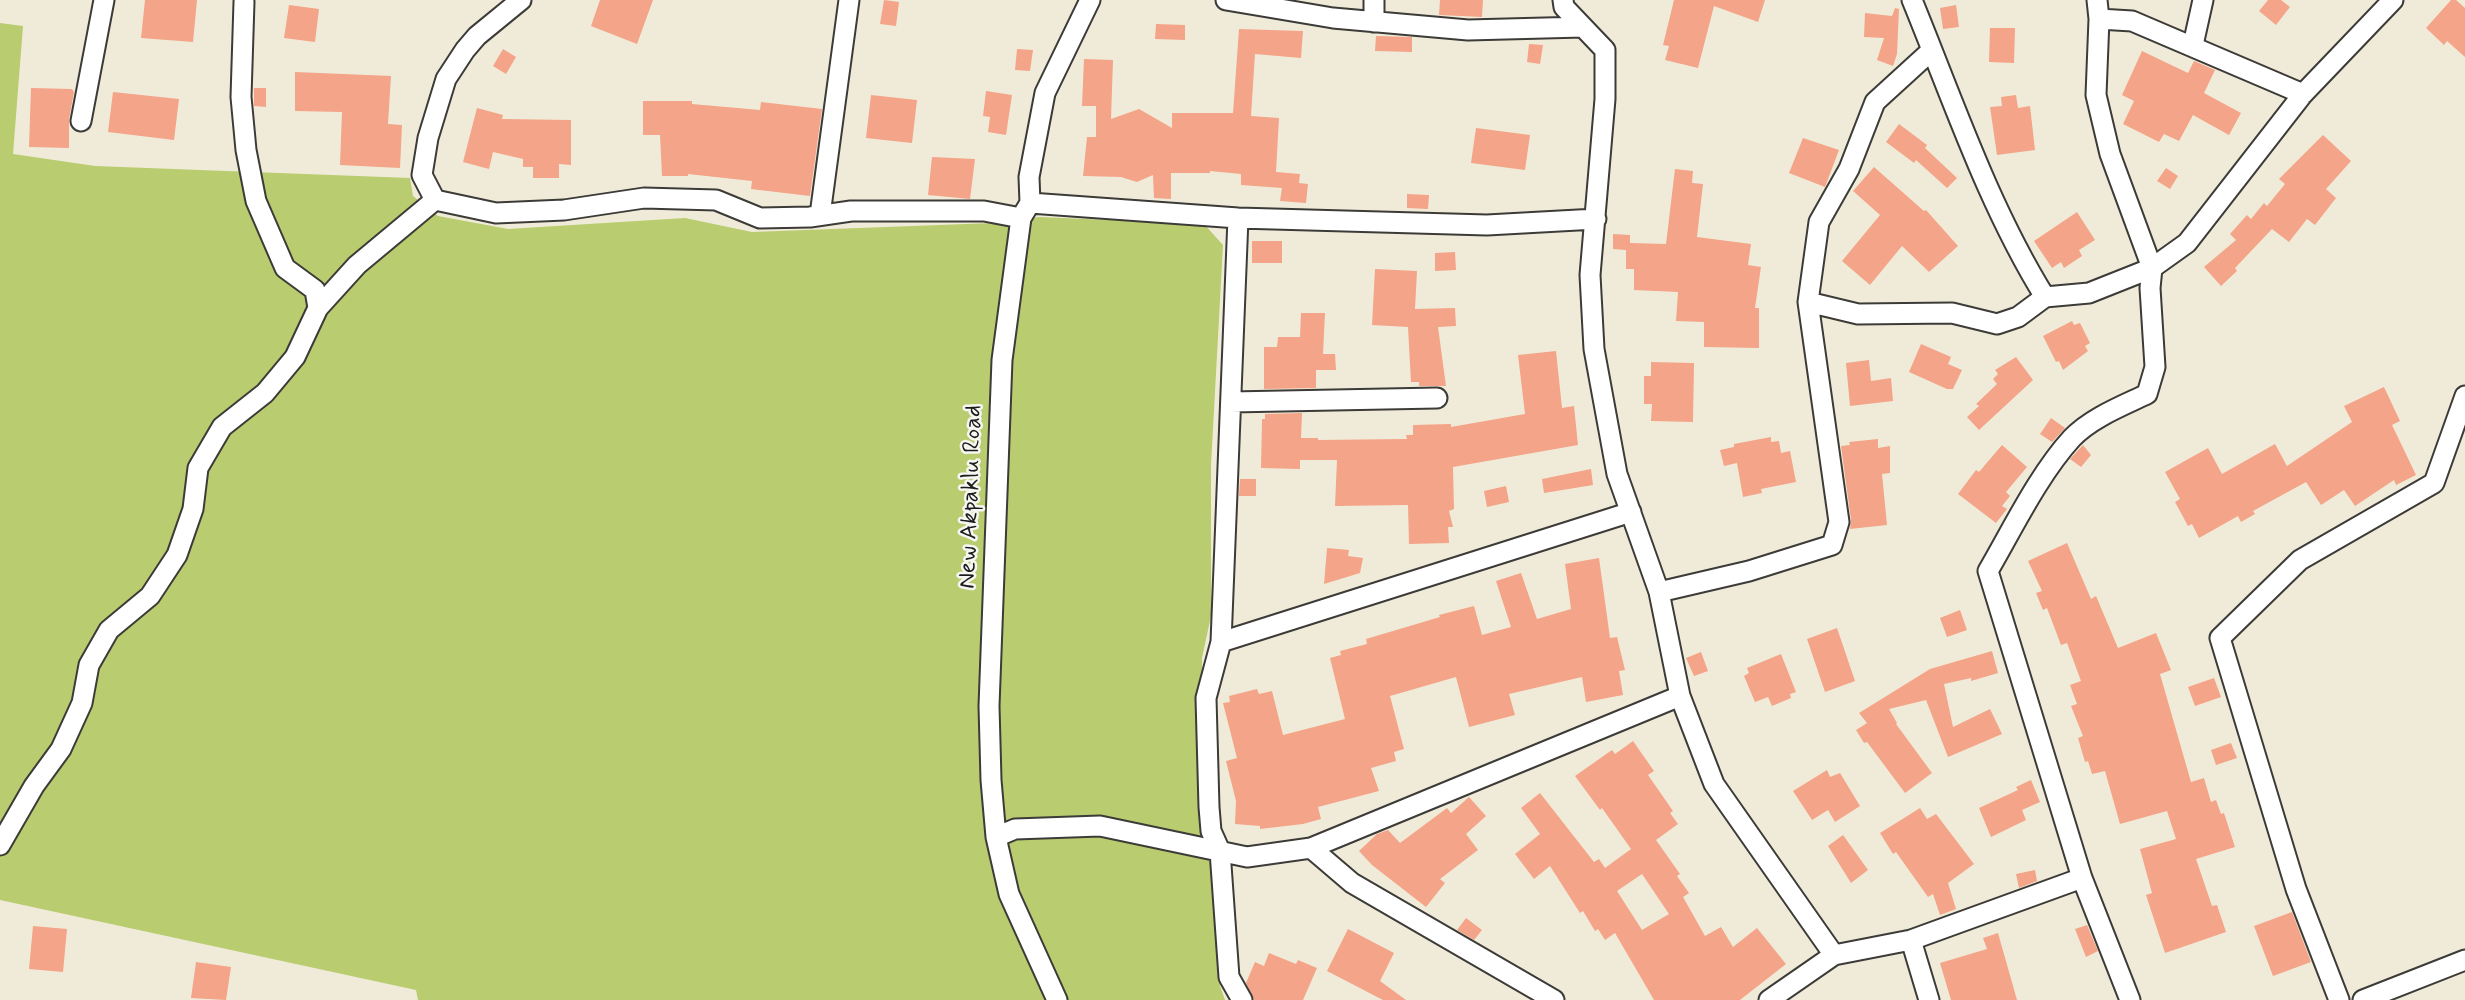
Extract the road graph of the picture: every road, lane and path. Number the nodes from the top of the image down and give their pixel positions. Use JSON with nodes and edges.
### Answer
{"nodes":[{"id":1,"x":104,"y":0,"type":"edge"},
{"id":2,"x":521,"y":0,"type":"edge"},
{"id":3,"x":849,"y":0,"type":"edge"},
{"id":4,"x":1090,"y":0,"type":"edge"},
{"id":5,"x":1226,"y":0,"type":"edge"},
{"id":6,"x":1374,"y":0,"type":"edge"},
{"id":7,"x":1563,"y":0,"type":"edge"},
{"id":8,"x":1912,"y":0,"type":"edge"},
{"id":9,"x":2203,"y":0,"type":"edge"},
{"id":10,"x":2393,"y":0,"type":"edge"},
{"id":11,"x":244,"y":2,"type":"edge"},
{"id":12,"x":2098,"y":10,"type":"edge"},
{"id":13,"x":1374,"y":22,"type":"junction"},
{"id":14,"x":1583,"y":27,"type":"junction"},
{"id":15,"x":2193,"y":45,"type":"junction"},
{"id":16,"x":1932,"y":50,"type":"junction"},
{"id":17,"x":2303,"y":94,"type":"junction"},
{"id":18,"x":81,"y":121,"type":"dead end"},
{"id":19,"x":435,"y":200,"type":"junction"},
{"id":20,"x":1026,"y":211,"type":"junction"},
{"id":21,"x":820,"y":215,"type":"junction"},
{"id":22,"x":1238,"y":218,"type":"junction"},
{"id":23,"x":1596,"y":219,"type":"junction"},
{"id":24,"x":2152,"y":268,"type":"junction"},
{"id":25,"x":2045,"y":297,"type":"junction"},
{"id":26,"x":1808,"y":302,"type":"junction"},
{"id":27,"x":318,"y":309,"type":"junction"},
{"id":28,"x":2465,"y":396,"type":"edge"},
{"id":29,"x":1437,"y":398,"type":"dead end"},
{"id":30,"x":1231,"y":402,"type":"junction"},
{"id":31,"x":1631,"y":512,"type":"junction"},
{"id":32,"x":1659,"y":593,"type":"junction"},
{"id":33,"x":1221,"y":642,"type":"junction"},
{"id":34,"x":1680,"y":696,"type":"junction"},
{"id":35,"x":996,"y":837,"type":"junction"},
{"id":36,"x":0,"y":845,"type":"edge"},
{"id":37,"x":1311,"y":848,"type":"junction"},
{"id":38,"x":1220,"y":851,"type":"junction"},
{"id":39,"x":2082,"y":878,"type":"junction"},
{"id":40,"x":1911,"y":940,"type":"junction"},
{"id":41,"x":1834,"y":955,"type":"junction"},
{"id":42,"x":2465,"y":960,"type":"edge"},
{"id":43,"x":1057,"y":1000,"type":"edge"},
{"id":44,"x":1242,"y":1000,"type":"edge"},
{"id":45,"x":1554,"y":1000,"type":"edge"},
{"id":46,"x":1769,"y":1000,"type":"edge"},
{"id":47,"x":1928,"y":1000,"type":"edge"},
{"id":48,"x":2130,"y":1000,"type":"edge"},
{"id":49,"x":2339,"y":1000,"type":"edge"},
{"id":50,"x":2363,"y":1000,"type":"edge"}],
"edges":[{"from":1,"to":18,"type":"street"},
{"from":2,"to":19,"type":"street"},
{"from":3,"to":21,"type":"street"},
{"from":4,"to":20,"type":"street","name":"New Akpaklu Road"},
{"from":5,"to":13,"type":"street"},
{"from":6,"to":13,"type":"street"},
{"from":7,"to":14,"type":"street"},
{"from":8,"to":16,"type":"street"},
{"from":9,"to":15,"type":"street"},
{"from":10,"to":17,"type":"street"},
{"from":11,"to":27,"type":"street"},
{"from":12,"to":15,"type":"street"},
{"from":12,"to":24,"type":"street"},
{"from":13,"to":14,"type":"street"},
{"from":14,"to":23,"type":"street"},
{"from":15,"to":17,"type":"street"},
{"from":16,"to":25,"type":"street"},
{"from":16,"to":26,"type":"street"},
{"from":17,"to":24,"type":"street"},
{"from":19,"to":21,"type":"street"},
{"from":19,"to":27,"type":"street"},
{"from":20,"to":21,"type":"street"},
{"from":20,"to":22,"type":"street"},
{"from":20,"to":35,"type":"street","name":"New Akpaklu Road"},
{"from":22,"to":23,"type":"street"},
{"from":22,"to":30,"type":"street"},
{"from":23,"to":31,"type":"street"},
{"from":24,"to":25,"type":"street"},
{"from":24,"to":39,"type":"street"},
{"from":25,"to":26,"type":"street"},
{"from":26,"to":32,"type":"street"},
{"from":27,"to":36,"type":"street"},
{"from":28,"to":49,"type":"street"},
{"from":29,"to":30,"type":"street"},
{"from":30,"to":33,"type":"street"},
{"from":31,"to":32,"type":"street"},
{"from":31,"to":33,"type":"street"},
{"from":32,"to":34,"type":"street"},
{"from":33,"to":38,"type":"street"},
{"from":34,"to":37,"type":"street"},
{"from":34,"to":41,"type":"street"},
{"from":35,"to":38,"type":"street"},
{"from":35,"to":43,"type":"street","name":"New Akpaklu Road"},
{"from":37,"to":38,"type":"street"},
{"from":37,"to":45,"type":"street"},
{"from":38,"to":44,"type":"street"},
{"from":39,"to":40,"type":"street"},
{"from":39,"to":48,"type":"street"},
{"from":40,"to":41,"type":"street"},
{"from":40,"to":47,"type":"street"},
{"from":41,"to":46,"type":"street"},
{"from":42,"to":50,"type":"street"}]}
